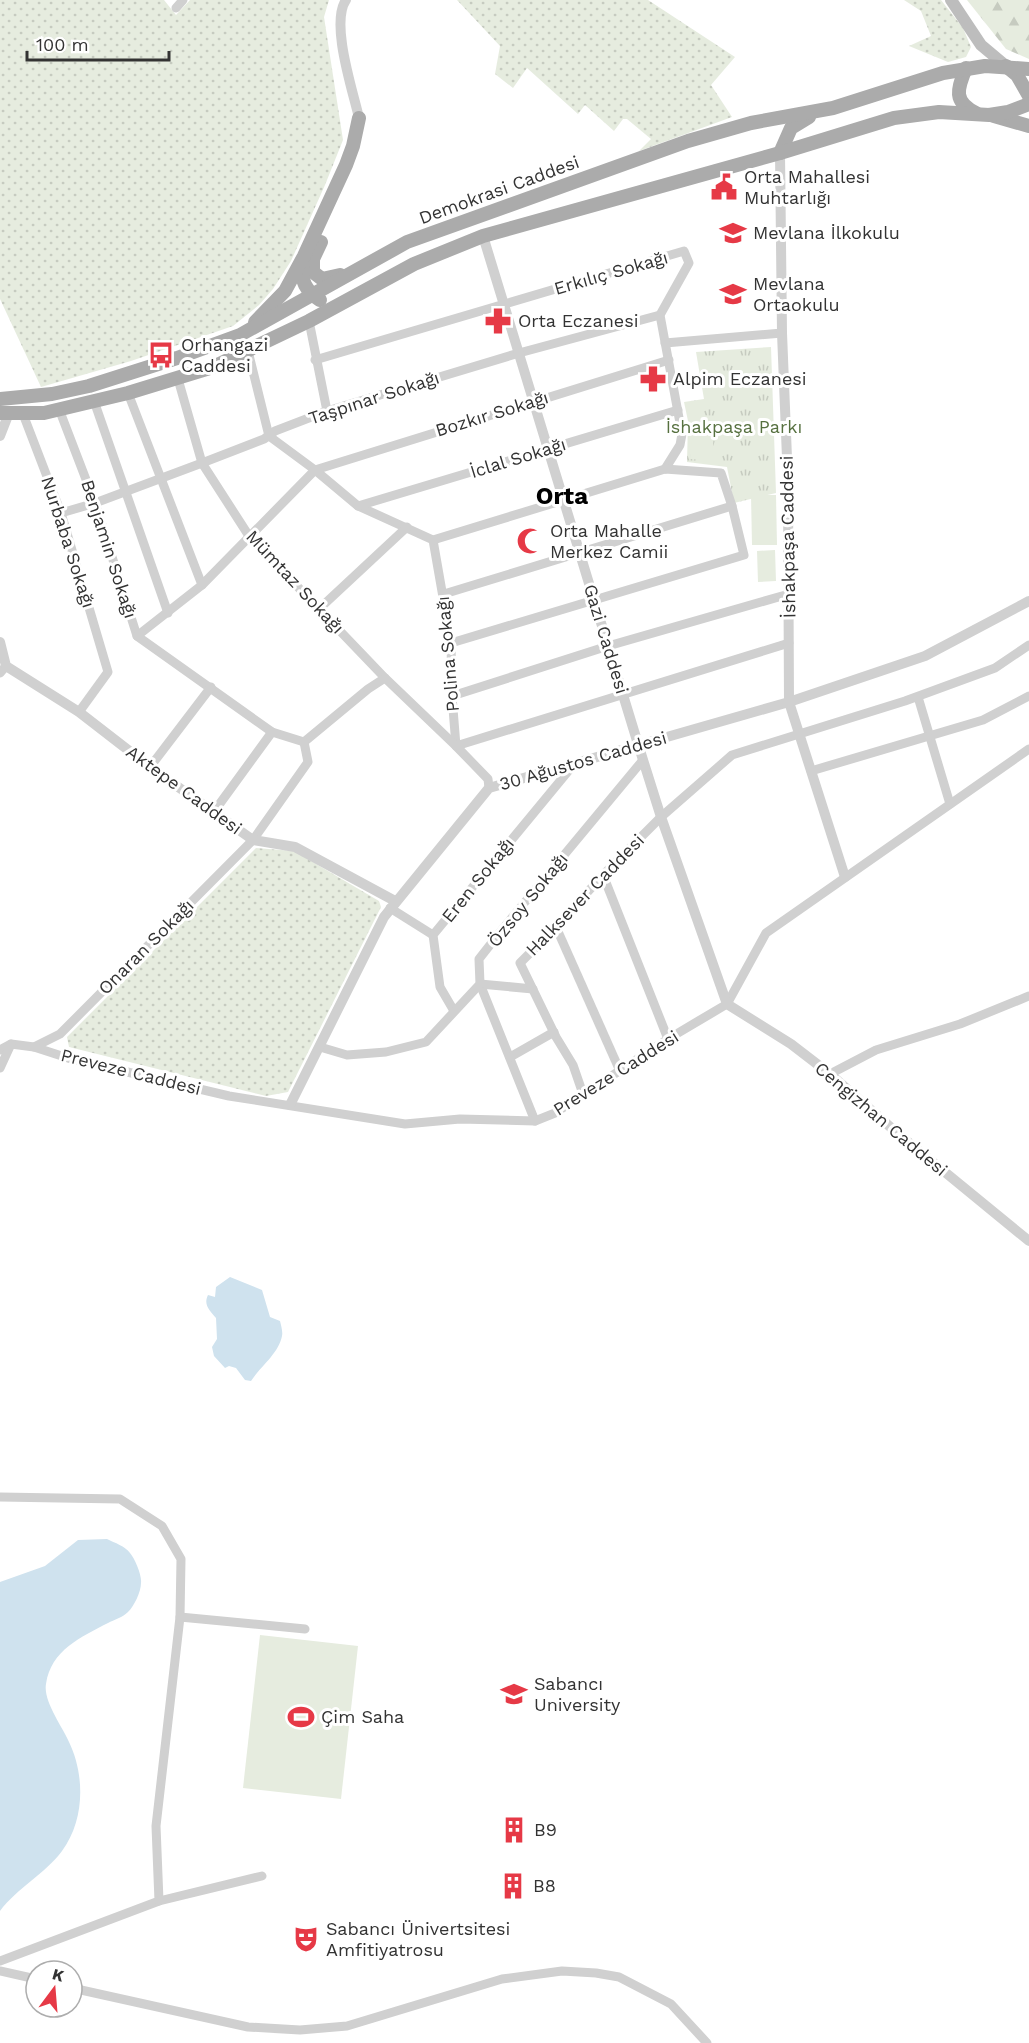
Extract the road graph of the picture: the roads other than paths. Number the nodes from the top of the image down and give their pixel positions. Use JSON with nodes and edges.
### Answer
{"nodes":[{"id":1,"x":183,"y":0,"type":"edge"},
{"id":2,"x":346,"y":0,"type":"edge"},
{"id":3,"x":951,"y":0,"type":"edge"},
{"id":4,"x":176,"y":8,"type":"dead end"},
{"id":5,"x":981,"y":45,"type":"junction"},
{"id":6,"x":1006,"y":66,"type":"junction"},
{"id":7,"x":966,"y":68,"type":"junction"},
{"id":8,"x":1029,"y":69,"type":"edge"},
{"id":9,"x":1025,"y":91,"type":"edge"},
{"id":10,"x":1029,"y":104,"type":"edge"},
{"id":11,"x":833,"y":108,"type":"junction"},
{"id":12,"x":1008,"y":112,"type":"junction"},
{"id":13,"x":984,"y":115,"type":"junction"},
{"id":14,"x":359,"y":118,"type":"junction"},
{"id":15,"x":1029,"y":126,"type":"edge"},
{"id":16,"x":780,"y":153,"type":"junction"},
{"id":17,"x":453,"y":226,"type":"junction"},
{"id":18,"x":483,"y":236,"type":"junction"},
{"id":19,"x":304,"y":256,"type":"junction"},
{"id":20,"x":367,"y":265,"type":"junction"},
{"id":21,"x":313,"y":295,"type":"junction"},
{"id":22,"x":340,"y":303,"type":"junction"},
{"id":23,"x":504,"y":304,"type":"junction"},
{"id":24,"x":660,"y":315,"type":"junction"},
{"id":25,"x":309,"y":321,"type":"junction"},
{"id":26,"x":782,"y":333,"type":"junction"},
{"id":27,"x":240,"y":335,"type":"junction"},
{"id":28,"x":665,"y":343,"type":"junction"},
{"id":29,"x":248,"y":351,"type":"junction"},
{"id":30,"x":519,"y":353,"type":"junction"},
{"id":31,"x":315,"y":360,"type":"junction"},
{"id":32,"x":669,"y":360,"type":"junction"},
{"id":33,"x":178,"y":379,"type":"junction"},
{"id":34,"x":128,"y":393,"type":"junction"},
{"id":35,"x":0,"y":399,"type":"edge"},
{"id":36,"x":533,"y":400,"type":"junction"},
{"id":37,"x":94,"y":401,"type":"junction"},
{"id":38,"x":59,"y":409,"type":"junction"},
{"id":39,"x":678,"y":410,"type":"junction"},
{"id":40,"x":327,"y":411,"type":"junction"},
{"id":41,"x":11,"y":413,"type":"edge"},
{"id":42,"x":0,"y":436,"type":"edge"},
{"id":43,"x":269,"y":436,"type":"junction"},
{"id":44,"x":548,"y":449,"type":"junction"},
{"id":45,"x":202,"y":463,"type":"junction"},
{"id":46,"x":665,"y":469,"type":"junction"},
{"id":47,"x":315,"y":470,"type":"junction"},
{"id":48,"x":160,"y":478,"type":"junction"},
{"id":49,"x":125,"y":491,"type":"junction"},
{"id":50,"x":563,"y":500,"type":"junction"},
{"id":51,"x":95,"y":503,"type":"junction"},
{"id":52,"x":358,"y":506,"type":"junction"},
{"id":53,"x":732,"y":506,"type":"junction"},
{"id":54,"x":61,"y":513,"type":"junction"},
{"id":55,"x":407,"y":527,"type":"junction"},
{"id":56,"x":249,"y":536,"type":"junction"},
{"id":57,"x":434,"y":540,"type":"junction"},
{"id":58,"x":579,"y":552,"type":"junction"},
{"id":59,"x":202,"y":585,"type":"junction"},
{"id":60,"x":444,"y":594,"type":"junction"},
{"id":61,"x":789,"y":594,"type":"junction"},
{"id":62,"x":594,"y":600,"type":"junction"},
{"id":63,"x":1029,"y":601,"type":"edge"},
{"id":64,"x":319,"y":609,"type":"junction"},
{"id":65,"x":168,"y":613,"type":"junction"},
{"id":66,"x":137,"y":636,"type":"junction"},
{"id":67,"x":0,"y":642,"type":"edge"},
{"id":68,"x":451,"y":643,"type":"junction"},
{"id":69,"x":789,"y":643,"type":"junction"},
{"id":70,"x":1029,"y":645,"type":"edge"},
{"id":71,"x":608,"y":646,"type":"junction"},
{"id":72,"x":3,"y":670,"type":"edge"},
{"id":73,"x":385,"y":678,"type":"junction"},
{"id":74,"x":211,"y":687,"type":"junction"},
{"id":75,"x":622,"y":693,"type":"junction"},
{"id":76,"x":452,"y":696,"type":"junction"},
{"id":77,"x":1029,"y":696,"type":"edge"},
{"id":78,"x":918,"y":697,"type":"junction"},
{"id":79,"x":789,"y":702,"type":"junction"},
{"id":80,"x":79,"y":712,"type":"junction"},
{"id":81,"x":272,"y":732,"type":"junction"},
{"id":82,"x":800,"y":733,"type":"junction"},
{"id":83,"x":930,"y":736,"type":"junction"},
{"id":84,"x":304,"y":742,"type":"junction"},
{"id":85,"x":638,"y":744,"type":"junction"},
{"id":86,"x":456,"y":746,"type":"junction"},
{"id":87,"x":1029,"y":749,"type":"edge"},
{"id":88,"x":643,"y":760,"type":"junction"},
{"id":89,"x":575,"y":763,"type":"junction"},
{"id":90,"x":150,"y":767,"type":"junction"},
{"id":91,"x":811,"y":771,"type":"junction"},
{"id":92,"x":489,"y":788,"type":"junction"},
{"id":93,"x":950,"y":804,"type":"junction"},
{"id":94,"x":213,"y":813,"type":"junction"},
{"id":95,"x":661,"y":817,"type":"junction"},
{"id":96,"x":253,"y":840,"type":"junction"},
{"id":97,"x":603,"y":875,"type":"junction"},
{"id":98,"x":845,"y":877,"type":"junction"},
{"id":99,"x":392,"y":905,"type":"junction"},
{"id":100,"x":556,"y":927,"type":"junction"},
{"id":101,"x":433,"y":935,"type":"junction"},
{"id":102,"x":480,"y":984,"type":"junction"},
{"id":103,"x":533,"y":989,"type":"junction"},
{"id":104,"x":1029,"y":996,"type":"edge"},
{"id":105,"x":727,"y":1004,"type":"junction"},
{"id":106,"x":454,"y":1011,"type":"junction"},
{"id":107,"x":554,"y":1032,"type":"junction"},
{"id":108,"x":668,"y":1039,"type":"junction"},
{"id":109,"x":11,"y":1044,"type":"junction"},
{"id":110,"x":34,"y":1047,"type":"junction"},
{"id":111,"x":320,"y":1047,"type":"junction"},
{"id":112,"x":0,"y":1050,"type":"edge"},
{"id":113,"x":510,"y":1057,"type":"junction"},
{"id":114,"x":0,"y":1068,"type":"edge"},
{"id":115,"x":620,"y":1071,"type":"junction"},
{"id":116,"x":830,"y":1074,"type":"junction"},
{"id":117,"x":583,"y":1094,"type":"junction"},
{"id":118,"x":290,"y":1106,"type":"junction"},
{"id":119,"x":535,"y":1121,"type":"junction"},
{"id":120,"x":1029,"y":1241,"type":"edge"},
{"id":121,"x":0,"y":1497,"type":"edge"},
{"id":122,"x":180,"y":1617,"type":"junction"},
{"id":123,"x":305,"y":1629,"type":"dead end"},
{"id":124,"x":262,"y":1876,"type":"dead end"},
{"id":125,"x":159,"y":1901,"type":"junction"},
{"id":126,"x":0,"y":1961,"type":"edge"},
{"id":127,"x":0,"y":1971,"type":"edge"},
{"id":128,"x":24,"y":1976,"type":"edge"},
{"id":129,"x":84,"y":1991,"type":"edge"},
{"id":130,"x":707,"y":2043,"type":"edge"}],
"edges":[{"from":1,"to":4,"type":"street"},
{"from":2,"to":14,"type":"street"},
{"from":3,"to":5,"type":"main road"},
{"from":5,"to":6,"type":"main road"},
{"from":5,"to":7,"type":"main road"},
{"from":6,"to":7,"type":"main road","name":"Demokrasi Caddesi"},
{"from":6,"to":8,"type":"main road","name":"Demokrasi Caddesi"},
{"from":6,"to":9,"type":"main road"},
{"from":7,"to":11,"type":"main road","name":"Demokrasi Caddesi"},
{"from":7,"to":13,"type":"main road"},
{"from":9,"to":12,"type":"main road"},
{"from":10,"to":12,"type":"main road","name":"Demokrasi Caddesi"},
{"from":11,"to":16,"type":"main road"},
{"from":11,"to":17,"type":"main road","name":"Demokrasi Caddesi"},
{"from":12,"to":13,"type":"main road","name":"Demokrasi Caddesi"},
{"from":13,"to":15,"type":"main road"},
{"from":13,"to":16,"type":"main road","name":"Demokrasi Caddesi"},
{"from":14,"to":19,"type":"main road"},
{"from":14,"to":20,"type":"main road"},
{"from":16,"to":18,"type":"main road","name":"Demokrasi Caddesi"},
{"from":16,"to":26,"type":"street","name":"İshakpaşa Caddesi"},
{"from":17,"to":18,"type":"main road"},
{"from":17,"to":20,"type":"main road","name":"Demokrasi Caddesi"},
{"from":18,"to":22,"type":"main road","name":"Demokrasi Caddesi"},
{"from":18,"to":23,"type":"street","name":"Gazi Caddesi"},
{"from":19,"to":21,"type":"main road"},
{"from":19,"to":27,"type":"main road"},
{"from":20,"to":21,"type":"main road","name":"Demokrasi Caddesi"},
{"from":21,"to":22,"type":"main road"},
{"from":21,"to":27,"type":"main road","name":"Demokrasi Caddesi"},
{"from":22,"to":25,"type":"main road","name":"Demokrasi Caddesi"},
{"from":23,"to":24,"type":"street","name":"Erkılıç Sokağı"},
{"from":23,"to":30,"type":"street","name":"Gazi Caddesi"},
{"from":23,"to":31,"type":"street","name":"Erkılıç Sokağı"},
{"from":24,"to":28,"type":"street"},
{"from":24,"to":30,"type":"street","name":"Taşpınar Sokağı"},
{"from":25,"to":29,"type":"main road","name":"Demokrasi Caddesi"},
{"from":25,"to":31,"type":"street"},
{"from":26,"to":28,"type":"street"},
{"from":26,"to":61,"type":"street","name":"İshakpaşa Caddesi"},
{"from":27,"to":35,"type":"main road","name":"Demokrasi Caddesi"},
{"from":28,"to":32,"type":"street"},
{"from":29,"to":33,"type":"main road","name":"Demokrasi Caddesi"},
{"from":29,"to":43,"type":"street"},
{"from":30,"to":36,"type":"street","name":"Gazi Caddesi"},
{"from":30,"to":40,"type":"street","name":"Taşpınar Sokağı"},
{"from":31,"to":40,"type":"street"},
{"from":32,"to":36,"type":"street","name":"Bozkır Sokağı"},
{"from":32,"to":39,"type":"street"},
{"from":33,"to":34,"type":"main road","name":"Demokrasi Caddesi"},
{"from":33,"to":45,"type":"street","name":"Mümtaz Sokağı"},
{"from":34,"to":37,"type":"main road","name":"Demokrasi Caddesi"},
{"from":34,"to":48,"type":"street"},
{"from":36,"to":44,"type":"street","name":"Gazi Caddesi"},
{"from":36,"to":47,"type":"street","name":"Bozkır Sokağı"},
{"from":37,"to":38,"type":"main road","name":"Demokrasi Caddesi"},
{"from":37,"to":49,"type":"street"},
{"from":38,"to":41,"type":"main road","name":"Demokrasi Caddesi"},
{"from":38,"to":51,"type":"street","name":"Benjamin Sokağı"},
{"from":39,"to":44,"type":"street","name":"İclal Sokağı"},
{"from":39,"to":46,"type":"street"},
{"from":40,"to":43,"type":"street","name":"Taşpınar Sokağı"},
{"from":41,"to":42,"type":"street"},
{"from":41,"to":54,"type":"street","name":"Nurbaba Sokağı"},
{"from":43,"to":45,"type":"street","name":"Taşpınar Sokağı"},
{"from":43,"to":47,"type":"street"},
{"from":44,"to":50,"type":"street","name":"Gazi Caddesi"},
{"from":44,"to":52,"type":"street","name":"İclal Sokağı"},
{"from":45,"to":48,"type":"street","name":"Taşpınar Sokağı"},
{"from":45,"to":56,"type":"street","name":"Mümtaz Sokağı"},
{"from":46,"to":50,"type":"street"},
{"from":46,"to":53,"type":"street"},
{"from":47,"to":52,"type":"street"},
{"from":47,"to":56,"type":"street"},
{"from":48,"to":49,"type":"street","name":"Taşpınar Sokağı"},
{"from":48,"to":59,"type":"street"},
{"from":49,"to":51,"type":"street","name":"Taşpınar Sokağı"},
{"from":49,"to":65,"type":"street"},
{"from":50,"to":57,"type":"street"},
{"from":50,"to":58,"type":"street","name":"Gazi Caddesi"},
{"from":51,"to":54,"type":"street","name":"Taşpınar Sokağı"},
{"from":51,"to":66,"type":"street","name":"Benjamin Sokağı"},
{"from":52,"to":55,"type":"street"},
{"from":53,"to":58,"type":"street"},
{"from":53,"to":62,"type":"street"},
{"from":54,"to":80,"type":"street","name":"Nurbaba Sokağı"},
{"from":55,"to":57,"type":"street"},
{"from":55,"to":64,"type":"street"},
{"from":56,"to":59,"type":"street"},
{"from":56,"to":64,"type":"street","name":"Mümtaz Sokağı"},
{"from":57,"to":60,"type":"street","name":"Polina Sokağı"},
{"from":58,"to":60,"type":"street"},
{"from":58,"to":62,"type":"street","name":"Gazi Caddesi"},
{"from":59,"to":65,"type":"street"},
{"from":60,"to":68,"type":"street","name":"Polina Sokağı"},
{"from":61,"to":69,"type":"street","name":"İshakpaşa Caddesi"},
{"from":61,"to":71,"type":"street"},
{"from":62,"to":68,"type":"street"},
{"from":62,"to":71,"type":"street","name":"Gazi Caddesi"},
{"from":63,"to":79,"type":"street","name":"30 Ağustos Caddesi"},
{"from":64,"to":73,"type":"street","name":"Mümtaz Sokağı"},
{"from":65,"to":66,"type":"street"},
{"from":66,"to":74,"type":"street","name":"Benjamin Sokağı"},
{"from":67,"to":72,"type":"street","name":"Aktepe Caddesi"},
{"from":68,"to":76,"type":"street","name":"Polina Sokağı"},
{"from":69,"to":75,"type":"street"},
{"from":69,"to":79,"type":"street","name":"İshakpaşa Caddesi"},
{"from":70,"to":78,"type":"street"},
{"from":71,"to":75,"type":"street","name":"Gazi Caddesi"},
{"from":71,"to":76,"type":"street"},
{"from":72,"to":80,"type":"street","name":"Aktepe Caddesi"},
{"from":73,"to":84,"type":"street"},
{"from":73,"to":86,"type":"street","name":"Mümtaz Sokağı"},
{"from":74,"to":81,"type":"street","name":"Benjamin Sokağı"},
{"from":74,"to":90,"type":"street"},
{"from":75,"to":85,"type":"street","name":"Gazi Caddesi"},
{"from":75,"to":86,"type":"street"},
{"from":76,"to":86,"type":"street","name":"Polina Sokağı"},
{"from":77,"to":83,"type":"street"},
{"from":78,"to":82,"type":"street"},
{"from":78,"to":83,"type":"street"},
{"from":79,"to":82,"type":"street","name":"İshakpaşa Caddesi"},
{"from":79,"to":85,"type":"street","name":"30 Ağustos Caddesi"},
{"from":80,"to":90,"type":"street","name":"Aktepe Caddesi"},
{"from":81,"to":84,"type":"street","name":"Benjamin Sokağı"},
{"from":81,"to":94,"type":"street"},
{"from":82,"to":91,"type":"street","name":"İshakpaşa Caddesi"},
{"from":82,"to":95,"type":"street","name":"Halksever Caddesi"},
{"from":83,"to":91,"type":"street"},
{"from":83,"to":93,"type":"street"},
{"from":84,"to":96,"type":"street","name":"Onaran Sokağı"},
{"from":85,"to":88,"type":"street","name":"Gazi Caddesi"},
{"from":85,"to":89,"type":"street","name":"30 Ağustos Caddesi"},
{"from":86,"to":92,"type":"street"},
{"from":87,"to":93,"type":"street"},
{"from":88,"to":95,"type":"street","name":"Gazi Caddesi"},
{"from":88,"to":102,"type":"street","name":"Özsoy Sokağı"},
{"from":89,"to":92,"type":"street","name":"30 Ağustos Caddesi"},
{"from":89,"to":101,"type":"street","name":"Eren Sokağı"},
{"from":90,"to":94,"type":"street","name":"Aktepe Caddesi"},
{"from":91,"to":98,"type":"street","name":"İshakpaşa Caddesi"},
{"from":92,"to":99,"type":"street","name":"30 Ağustos Caddesi"},
{"from":93,"to":98,"type":"street"},
{"from":94,"to":96,"type":"street","name":"Aktepe Caddesi"},
{"from":95,"to":97,"type":"street","name":"Halksever Caddesi"},
{"from":95,"to":105,"type":"street","name":"Gazi Caddesi"},
{"from":96,"to":99,"type":"street","name":"Aktepe Caddesi"},
{"from":96,"to":110,"type":"street","name":"Onaran Sokağı"},
{"from":97,"to":100,"type":"street","name":"Halksever Caddesi"},
{"from":97,"to":108,"type":"street"},
{"from":98,"to":105,"type":"street"},
{"from":99,"to":101,"type":"street"},
{"from":99,"to":111,"type":"street","name":"30 Ağustos Caddesi"},
{"from":100,"to":103,"type":"street","name":"Halksever Caddesi"},
{"from":100,"to":115,"type":"street"},
{"from":101,"to":106,"type":"street","name":"Eren Sokağı"},
{"from":102,"to":103,"type":"street"},
{"from":102,"to":106,"type":"street"},
{"from":102,"to":113,"type":"street"},
{"from":103,"to":107,"type":"street","name":"Halksever Caddesi"},
{"from":104,"to":116,"type":"street"},
{"from":105,"to":108,"type":"street","name":"Preveze Caddesi"},
{"from":105,"to":116,"type":"street","name":"Cengizhan Caddesi"},
{"from":106,"to":111,"type":"street"},
{"from":107,"to":113,"type":"street"},
{"from":107,"to":117,"type":"street","name":"Halksever Caddesi"},
{"from":108,"to":115,"type":"street","name":"Preveze Caddesi"},
{"from":109,"to":110,"type":"street","name":"Preveze Caddesi"},
{"from":109,"to":112,"type":"street"},
{"from":109,"to":114,"type":"street"},
{"from":110,"to":118,"type":"street","name":"Preveze Caddesi"},
{"from":111,"to":118,"type":"street","name":"30 Ağustos Caddesi"},
{"from":113,"to":119,"type":"street"},
{"from":115,"to":117,"type":"street","name":"Preveze Caddesi"},
{"from":116,"to":120,"type":"street","name":"Cengizhan Caddesi"},
{"from":117,"to":119,"type":"street","name":"Preveze Caddesi"},
{"from":118,"to":119,"type":"street","name":"Preveze Caddesi"},
{"from":121,"to":122,"type":"street"},
{"from":122,"to":123,"type":"street"},
{"from":122,"to":125,"type":"street"},
{"from":124,"to":125,"type":"street"},
{"from":125,"to":126,"type":"street"},
{"from":127,"to":128,"type":"street"},
{"from":129,"to":130,"type":"street"}]}
